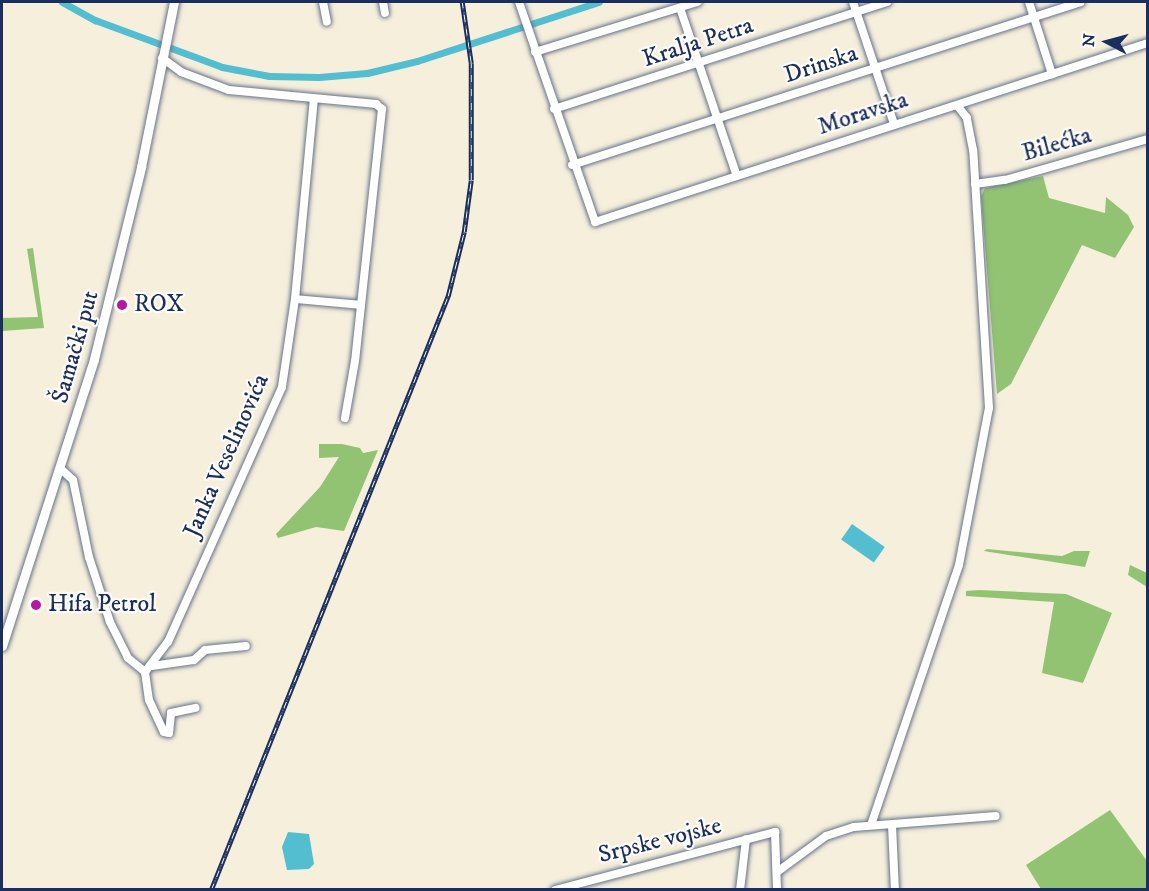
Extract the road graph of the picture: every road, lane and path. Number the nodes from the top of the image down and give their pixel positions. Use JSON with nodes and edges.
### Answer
{"nodes":[{"id":1,"x":174,"y":2,"type":"edge"},
{"id":2,"x":323,"y":2,"type":"edge"},
{"id":3,"x":383,"y":2,"type":"edge"},
{"id":4,"x":519,"y":2,"type":"edge"},
{"id":5,"x":698,"y":2,"type":"edge"},
{"id":6,"x":853,"y":2,"type":"edge"},
{"id":7,"x":887,"y":2,"type":"edge"},
{"id":8,"x":1029,"y":2,"type":"edge"},
{"id":9,"x":1081,"y":2,"type":"edge"},
{"id":10,"x":680,"y":8,"type":"junction"},
{"id":11,"x":856,"y":12,"type":"junction"},
{"id":12,"x":385,"y":13,"type":"dead end"},
{"id":13,"x":1034,"y":17,"type":"junction"},
{"id":14,"x":327,"y":22,"type":"dead end"},
{"id":15,"x":1148,"y":43,"type":"edge"},
{"id":16,"x":535,"y":52,"type":"junction"},
{"id":17,"x":163,"y":56,"type":"junction"},
{"id":18,"x":699,"y":64,"type":"junction"},
{"id":19,"x":875,"y":68,"type":"junction"},
{"id":20,"x":1052,"y":74,"type":"junction"},
{"id":21,"x":314,"y":99,"type":"junction"},
{"id":22,"x":957,"y":105,"type":"junction"},
{"id":23,"x":554,"y":109,"type":"junction"},
{"id":24,"x":718,"y":120,"type":"junction"},
{"id":25,"x":894,"y":124,"type":"junction"},
{"id":26,"x":1148,"y":139,"type":"edge"},
{"id":27,"x":572,"y":165,"type":"junction"},
{"id":28,"x":737,"y":176,"type":"junction"},
{"id":29,"x":975,"y":184,"type":"junction"},
{"id":30,"x":295,"y":299,"type":"junction"},
{"id":31,"x":361,"y":305,"type":"junction"},
{"id":32,"x":345,"y":418,"type":"dead end"},
{"id":33,"x":61,"y":469,"type":"junction"},
{"id":34,"x":2,"y":646,"type":"edge"},
{"id":35,"x":246,"y":646,"type":"dead end"},
{"id":36,"x":148,"y":669,"type":"junction"},
{"id":37,"x":195,"y":708,"type":"dead end"},
{"id":38,"x":996,"y":816,"type":"dead end"},
{"id":39,"x":871,"y":825,"type":"junction"},
{"id":40,"x":892,"y":825,"type":"junction"},
{"id":41,"x":746,"y":839,"type":"junction"},
{"id":42,"x":777,"y":872,"type":"junction"},
{"id":43,"x":555,"y":890,"type":"edge"},
{"id":44,"x":740,"y":890,"type":"edge"},
{"id":45,"x":777,"y":890,"type":"edge"},
{"id":46,"x":895,"y":890,"type":"edge"}],
"edges":[{"from":1,"to":17,"type":"main road","name":"Šamački put"},
{"from":2,"to":14,"type":"street"},
{"from":3,"to":12,"type":"street"},
{"from":4,"to":16,"type":"street"},
{"from":5,"to":10,"type":"street"},
{"from":6,"to":11,"type":"street"},
{"from":7,"to":11,"type":"street","name":"Kralja Petra"},
{"from":8,"to":13,"type":"street"},
{"from":9,"to":13,"type":"street","name":"Drinska"},
{"from":10,"to":16,"type":"street"},
{"from":10,"to":18,"type":"street"},
{"from":11,"to":18,"type":"street","name":"Kralja Petra"},
{"from":11,"to":19,"type":"street"},
{"from":13,"to":19,"type":"street","name":"Drinska"},
{"from":13,"to":20,"type":"street"},
{"from":15,"to":20,"type":"street","name":"Moravska"},
{"from":16,"to":23,"type":"street"},
{"from":17,"to":21,"type":"street"},
{"from":17,"to":33,"type":"main road","name":"Šamački put"},
{"from":18,"to":23,"type":"street","name":"Kralja Petra"},
{"from":18,"to":24,"type":"street"},
{"from":19,"to":24,"type":"street","name":"Drinska"},
{"from":19,"to":25,"type":"street"},
{"from":20,"to":22,"type":"street","name":"Moravska"},
{"from":21,"to":30,"type":"street","name":"Janka Veselinovića"},
{"from":21,"to":31,"type":"street"},
{"from":22,"to":25,"type":"street","name":"Moravska"},
{"from":22,"to":29,"type":"street"},
{"from":23,"to":27,"type":"street"},
{"from":24,"to":27,"type":"street","name":"Drinska"},
{"from":24,"to":28,"type":"street"},
{"from":25,"to":28,"type":"street","name":"Moravska"},
{"from":26,"to":29,"type":"street","name":"Bilećka"},
{"from":27,"to":28,"type":"street","name":"Moravska"},
{"from":29,"to":39,"type":"street"},
{"from":30,"to":31,"type":"street"},
{"from":30,"to":36,"type":"street","name":"Janka Veselinovića"},
{"from":31,"to":32,"type":"street"},
{"from":33,"to":34,"type":"main road","name":"Šamački put"},
{"from":33,"to":36,"type":"street"},
{"from":35,"to":36,"type":"street"},
{"from":36,"to":37,"type":"street"},
{"from":38,"to":40,"type":"street"},
{"from":39,"to":40,"type":"street"},
{"from":39,"to":42,"type":"street"},
{"from":40,"to":46,"type":"street"},
{"from":41,"to":42,"type":"street","name":"Srpske vojske"},
{"from":41,"to":43,"type":"street","name":"Srpske vojske"},
{"from":41,"to":44,"type":"street"},
{"from":42,"to":45,"type":"street"}]}
